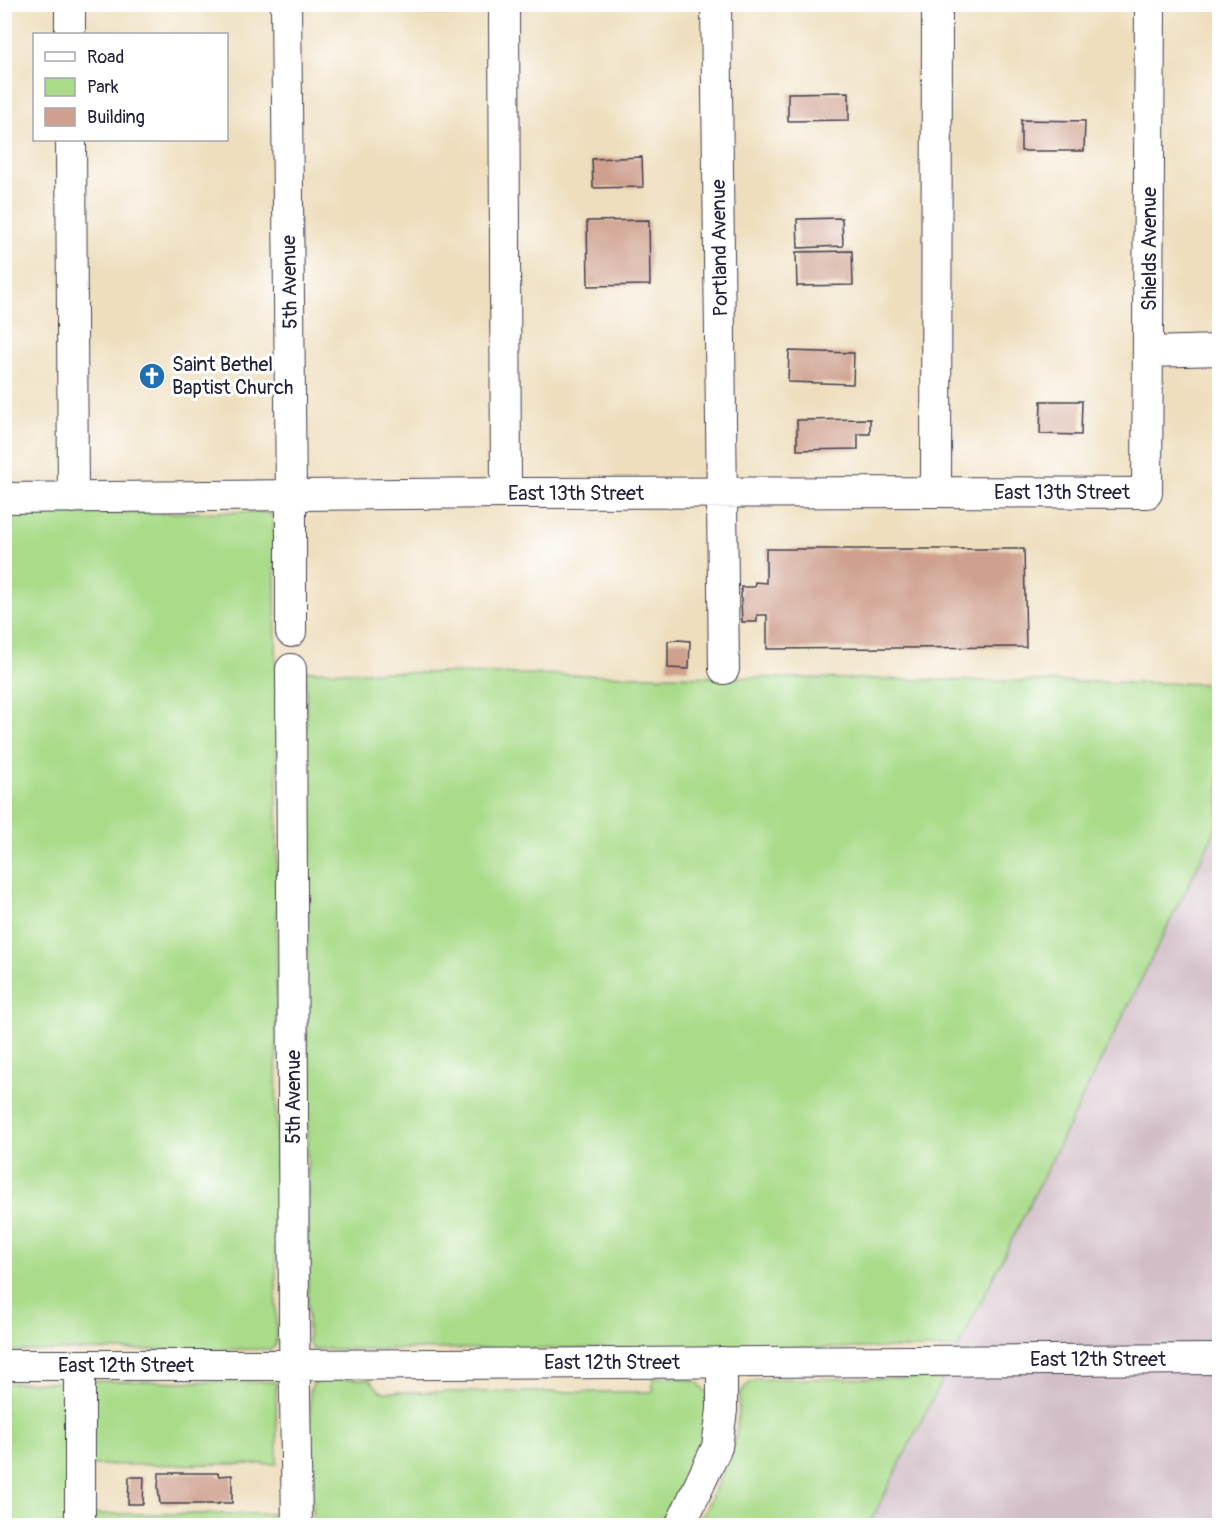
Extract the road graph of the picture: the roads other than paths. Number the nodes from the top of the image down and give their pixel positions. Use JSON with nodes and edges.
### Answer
{"nodes":[{"id":1,"x":70,"y":4,"type":"edge"},
{"id":2,"x":286,"y":4,"type":"edge"},
{"id":3,"x":504,"y":4,"type":"edge"},
{"id":4,"x":716,"y":4,"type":"edge"},
{"id":5,"x":937,"y":4,"type":"edge"},
{"id":6,"x":1150,"y":4,"type":"edge"},
{"id":7,"x":70,"y":33,"type":"edge"},
{"id":8,"x":71,"y":141,"type":"edge"},
{"id":9,"x":1220,"y":350,"type":"edge"},
{"id":10,"x":1148,"y":352,"type":"junction"},
{"id":11,"x":722,"y":492,"type":"junction"},
{"id":12,"x":936,"y":492,"type":"junction"},
{"id":13,"x":506,"y":493,"type":"junction"},
{"id":14,"x":1147,"y":493,"type":"joint"},
{"id":15,"x":291,"y":495,"type":"junction"},
{"id":16,"x":4,"y":498,"type":"edge"},
{"id":17,"x":73,"y":498,"type":"junction"},
{"id":18,"x":291,"y":632,"type":"dead end"},
{"id":19,"x":291,"y":669,"type":"dead end"},
{"id":20,"x":724,"y":669,"type":"dead end"},
{"id":21,"x":1220,"y":1359,"type":"edge"},
{"id":22,"x":722,"y":1362,"type":"junction"},
{"id":23,"x":4,"y":1365,"type":"edge"},
{"id":24,"x":80,"y":1365,"type":"junction"},
{"id":25,"x":294,"y":1365,"type":"junction"},
{"id":26,"x":80,"y":1526,"type":"edge"},
{"id":27,"x":297,"y":1526,"type":"edge"},
{"id":28,"x":680,"y":1526,"type":"edge"}],
"edges":[{"from":1,"to":7,"type":"street"},
{"from":2,"to":15,"type":"street","name":"5th Avenue"},
{"from":3,"to":13,"type":"street"},
{"from":4,"to":11,"type":"street","name":"Portland Avenue"},
{"from":5,"to":12,"type":"street"},
{"from":6,"to":10,"type":"street","name":"Shields Avenue"},
{"from":8,"to":17,"type":"street"},
{"from":9,"to":10,"type":"street"},
{"from":10,"to":14,"type":"street","name":"Shields Avenue"},
{"from":11,"to":12,"type":"street","name":"East 13th Street"},
{"from":11,"to":13,"type":"street","name":"East 13th Street"},
{"from":11,"to":20,"type":"street","name":"Portland Avenue"},
{"from":12,"to":14,"type":"street","name":"East 13th Street"},
{"from":13,"to":15,"type":"street","name":"East 13th Street"},
{"from":15,"to":17,"type":"street","name":"East 13th Street"},
{"from":15,"to":18,"type":"street","name":"5th Avenue"},
{"from":16,"to":17,"type":"street","name":"East 13th Street"},
{"from":19,"to":25,"type":"street","name":"5th Avenue"},
{"from":21,"to":22,"type":"street","name":"East 12th Street"},
{"from":22,"to":25,"type":"street","name":"East 12th Street"},
{"from":22,"to":28,"type":"street"},
{"from":23,"to":24,"type":"street","name":"East 12th Street"},
{"from":24,"to":25,"type":"street","name":"East 12th Street"},
{"from":24,"to":26,"type":"street"},
{"from":25,"to":27,"type":"street","name":"5th Avenue"}]}
